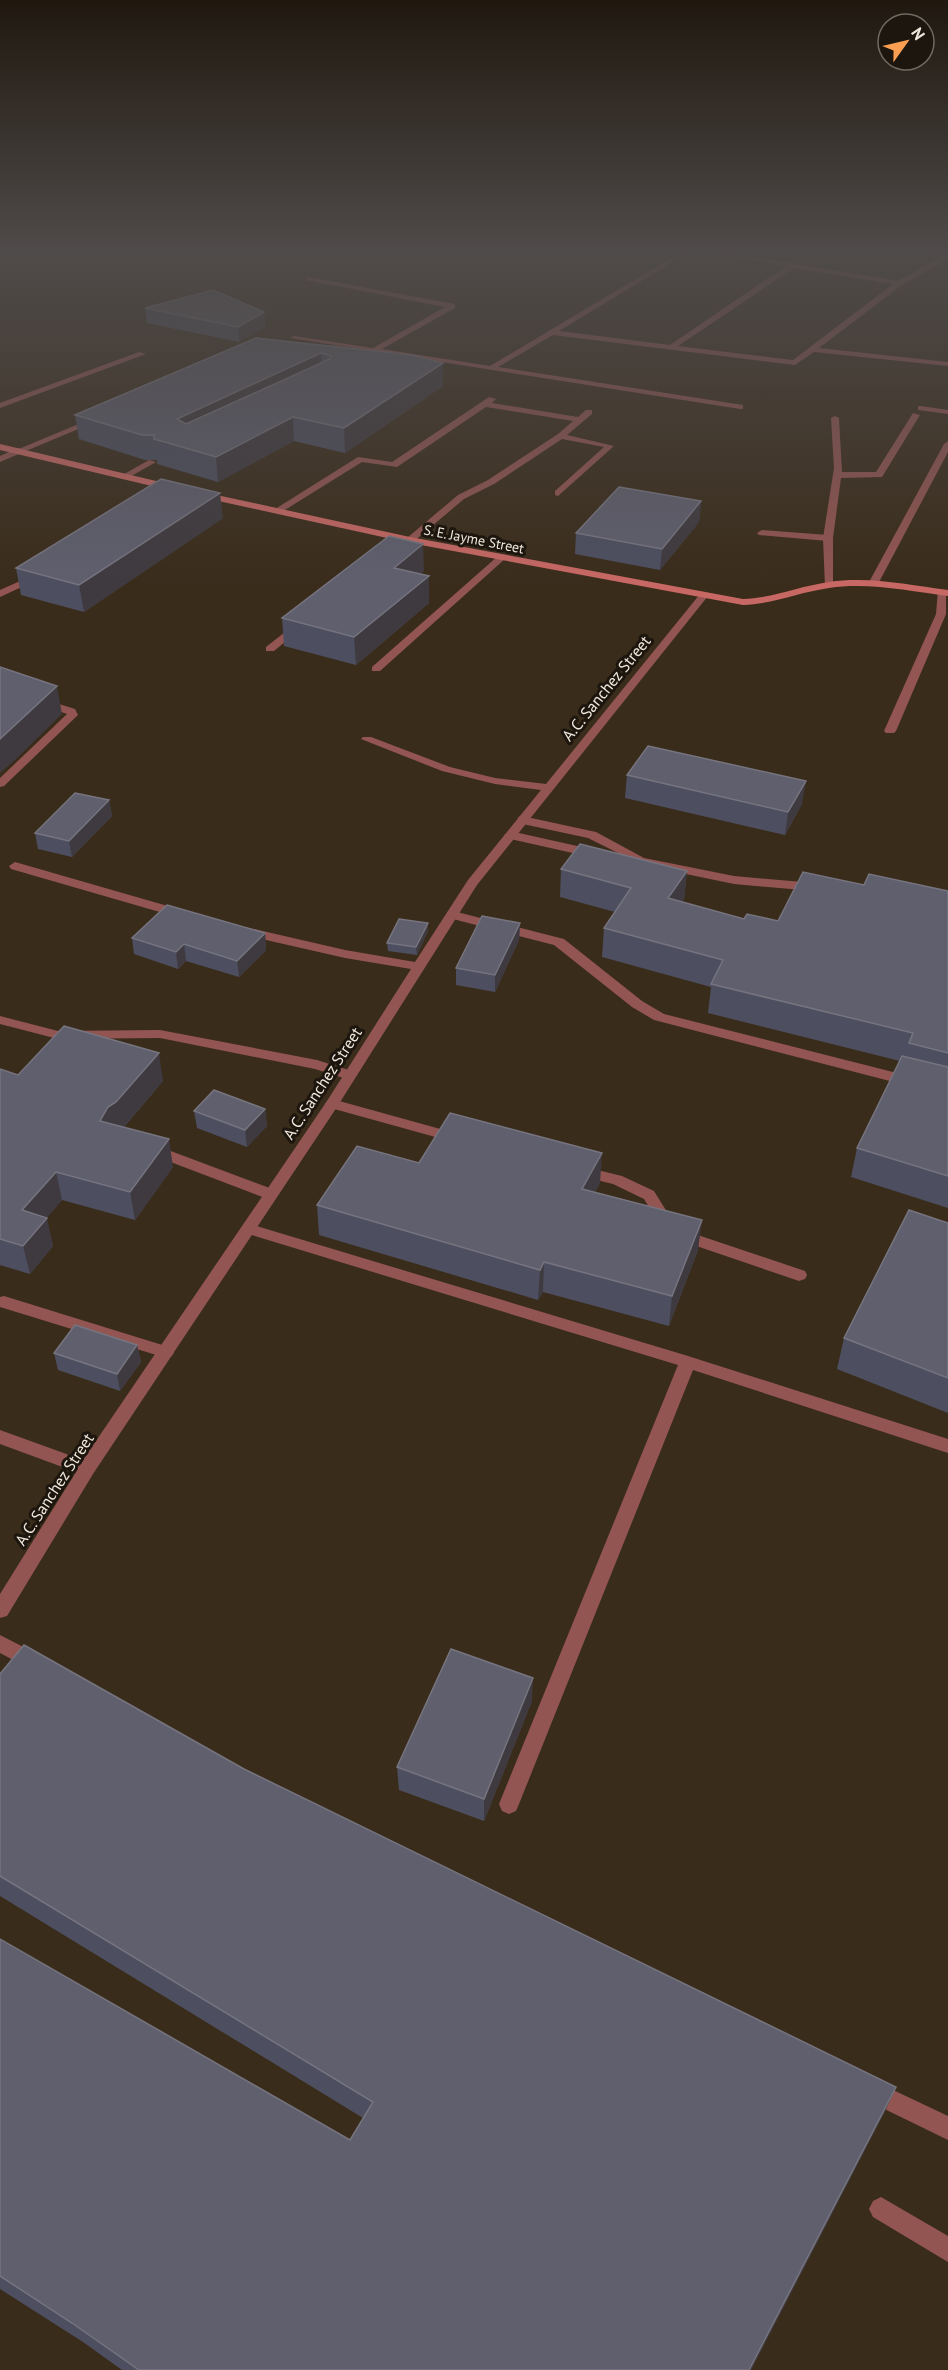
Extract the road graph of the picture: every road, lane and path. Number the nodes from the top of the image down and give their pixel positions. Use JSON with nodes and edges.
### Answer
{"nodes":[{"id":1,"x":121,"y":362,"type":"edge"},
{"id":2,"x":445,"y":362,"type":"edge"},
{"id":3,"x":502,"y":362,"type":"edge"},
{"id":4,"x":773,"y":362,"type":"edge"},
{"id":5,"x":800,"y":362,"type":"edge"},
{"id":6,"x":925,"y":362,"type":"edge"},
{"id":7,"x":948,"y":364,"type":"edge"},
{"id":8,"x":490,"y":369,"type":"junction"},
{"id":9,"x":0,"y":406,"type":"edge"},
{"id":10,"x":740,"y":407,"type":"dead end"},
{"id":11,"x":589,"y":412,"type":"dead end"},
{"id":12,"x":948,"y":412,"type":"edge"},
{"id":13,"x":104,"y":417,"type":"edge"},
{"id":14,"x":835,"y":417,"type":"dead end"},
{"id":15,"x":580,"y":420,"type":"junction"},
{"id":16,"x":561,"y":436,"type":"junction"},
{"id":17,"x":948,"y":444,"type":"edge"},
{"id":18,"x":0,"y":447,"type":"edge"},
{"id":19,"x":18,"y":451,"type":"junction"},
{"id":20,"x":0,"y":459,"type":"edge"},
{"id":21,"x":152,"y":462,"type":"edge"},
{"id":22,"x":836,"y":476,"type":"junction"},
{"id":23,"x":123,"y":477,"type":"junction"},
{"id":24,"x":179,"y":489,"type":"joint"},
{"id":25,"x":190,"y":492,"type":"edge"},
{"id":26,"x":558,"y":493,"type":"dead end"},
{"id":27,"x":169,"y":495,"type":"edge"},
{"id":28,"x":277,"y":512,"type":"junction"},
{"id":29,"x":762,"y":532,"type":"dead end"},
{"id":30,"x":828,"y":538,"type":"junction"},
{"id":31,"x":410,"y":540,"type":"junction"},
{"id":32,"x":396,"y":550,"type":"edge"},
{"id":33,"x":501,"y":558,"type":"junction"},
{"id":34,"x":46,"y":572,"type":"edge"},
{"id":35,"x":873,"y":584,"type":"junction"},
{"id":36,"x":828,"y":585,"type":"junction"},
{"id":37,"x":944,"y":592,"type":"edge"},
{"id":38,"x":0,"y":594,"type":"edge"},
{"id":39,"x":703,"y":596,"type":"junction"},
{"id":40,"x":307,"y":620,"type":"edge"},
{"id":41,"x":270,"y":649,"type":"dead end"},
{"id":42,"x":376,"y":669,"type":"dead end"},
{"id":43,"x":30,"y":698,"type":"edge"},
{"id":44,"x":890,"y":731,"type":"dead end"},
{"id":45,"x":367,"y":739,"type":"dead end"},
{"id":46,"x":0,"y":784,"type":"edge"},
{"id":47,"x":549,"y":788,"type":"junction"},
{"id":48,"x":522,"y":820,"type":"junction"},
{"id":49,"x":510,"y":835,"type":"junction"},
{"id":50,"x":640,"y":860,"type":"junction"},
{"id":51,"x":15,"y":866,"type":"dead end"},
{"id":52,"x":826,"y":888,"type":"edge"},
{"id":53,"x":453,"y":915,"type":"junction"},
{"id":54,"x":192,"y":917,"type":"edge"},
{"id":55,"x":233,"y":928,"type":"edge"},
{"id":56,"x":421,"y":967,"type":"junction"},
{"id":57,"x":0,"y":1020,"type":"edge"},
{"id":58,"x":350,"y":1075,"type":"junction"},
{"id":59,"x":948,"y":1091,"type":"edge"},
{"id":60,"x":332,"y":1104,"type":"junction"},
{"id":61,"x":133,"y":1141,"type":"edge"},
{"id":62,"x":469,"y":1141,"type":"edge"},
{"id":63,"x":560,"y":1165,"type":"edge"},
{"id":64,"x":270,"y":1194,"type":"junction"},
{"id":65,"x":250,"y":1228,"type":"junction"},
{"id":66,"x":799,"y":1275,"type":"dead end"},
{"id":67,"x":4,"y":1302,"type":"dead end"},
{"id":68,"x":166,"y":1352,"type":"junction"},
{"id":69,"x":688,"y":1362,"type":"junction"},
{"id":70,"x":0,"y":1437,"type":"edge"},
{"id":71,"x":948,"y":1446,"type":"edge"},
{"id":72,"x":87,"y":1469,"type":"junction"},
{"id":73,"x":0,"y":1610,"type":"edge"},
{"id":74,"x":0,"y":1643,"type":"edge"},
{"id":75,"x":55,"y":1674,"type":"edge"},
{"id":76,"x":509,"y":1804,"type":"dead end"},
{"id":77,"x":852,"y":2081,"type":"edge"},
{"id":78,"x":948,"y":2128,"type":"edge"},
{"id":79,"x":881,"y":2209,"type":"dead end"},
{"id":80,"x":948,"y":2250,"type":"edge"}],
"edges":[{"from":1,"to":9,"type":"street"},
{"from":2,"to":8,"type":"street"},
{"from":3,"to":8,"type":"street"},
{"from":4,"to":5,"type":"street"},
{"from":6,"to":7,"type":"street"},
{"from":8,"to":10,"type":"street"},
{"from":11,"to":15,"type":"street"},
{"from":12,"to":22,"type":"street"},
{"from":13,"to":19,"type":"street"},
{"from":14,"to":22,"type":"street"},
{"from":15,"to":16,"type":"street"},
{"from":15,"to":28,"type":"street"},
{"from":16,"to":26,"type":"street"},
{"from":16,"to":31,"type":"street"},
{"from":17,"to":35,"type":"street"},
{"from":18,"to":19,"type":"street"},
{"from":19,"to":20,"type":"street"},
{"from":19,"to":23,"type":"street"},
{"from":21,"to":23,"type":"street"},
{"from":22,"to":30,"type":"street"},
{"from":23,"to":24,"type":"street"},
{"from":24,"to":27,"type":"street"},
{"from":25,"to":28,"type":"street","name":"S. E. Jayme Street"},
{"from":28,"to":31,"type":"street","name":"S. E. Jayme Street"},
{"from":29,"to":30,"type":"street"},
{"from":30,"to":36,"type":"street"},
{"from":31,"to":32,"type":"street"},
{"from":31,"to":33,"type":"street","name":"S. E. Jayme Street"},
{"from":33,"to":39,"type":"street","name":"S. E. Jayme Street"},
{"from":33,"to":42,"type":"street"},
{"from":34,"to":38,"type":"street"},
{"from":35,"to":36,"type":"street","name":"S. E. Jayme Street"},
{"from":35,"to":37,"type":"street","name":"S. E. Jayme Street"},
{"from":36,"to":39,"type":"street","name":"S. E. Jayme Street"},
{"from":37,"to":44,"type":"street"},
{"from":39,"to":47,"type":"street","name":"A.C. Sanchez Street"},
{"from":40,"to":41,"type":"street"},
{"from":43,"to":46,"type":"street"},
{"from":45,"to":47,"type":"street"},
{"from":47,"to":48,"type":"street","name":"A.C. Sanchez Street"},
{"from":48,"to":49,"type":"street","name":"A.C. Sanchez Street"},
{"from":48,"to":50,"type":"street"},
{"from":49,"to":50,"type":"street"},
{"from":49,"to":53,"type":"street","name":"A.C. Sanchez Street"},
{"from":50,"to":52,"type":"street"},
{"from":51,"to":54,"type":"street"},
{"from":53,"to":56,"type":"street","name":"A.C. Sanchez Street"},
{"from":53,"to":59,"type":"street"},
{"from":55,"to":56,"type":"street"},
{"from":56,"to":58,"type":"street","name":"A.C. Sanchez Street"},
{"from":57,"to":58,"type":"street"},
{"from":58,"to":60,"type":"street","name":"A.C. Sanchez Street"},
{"from":60,"to":62,"type":"street"},
{"from":60,"to":64,"type":"street","name":"A.C. Sanchez Street"},
{"from":61,"to":64,"type":"street"},
{"from":63,"to":66,"type":"street"},
{"from":64,"to":65,"type":"street","name":"A.C. Sanchez Street"},
{"from":65,"to":68,"type":"street","name":"A.C. Sanchez Street"},
{"from":65,"to":69,"type":"street"},
{"from":67,"to":68,"type":"street"},
{"from":68,"to":72,"type":"street","name":"A.C. Sanchez Street"},
{"from":69,"to":71,"type":"street"},
{"from":69,"to":76,"type":"street"},
{"from":70,"to":72,"type":"street"},
{"from":72,"to":73,"type":"street","name":"A.C. Sanchez Street"},
{"from":74,"to":75,"type":"street"},
{"from":77,"to":78,"type":"street"},
{"from":79,"to":80,"type":"street"}]}
